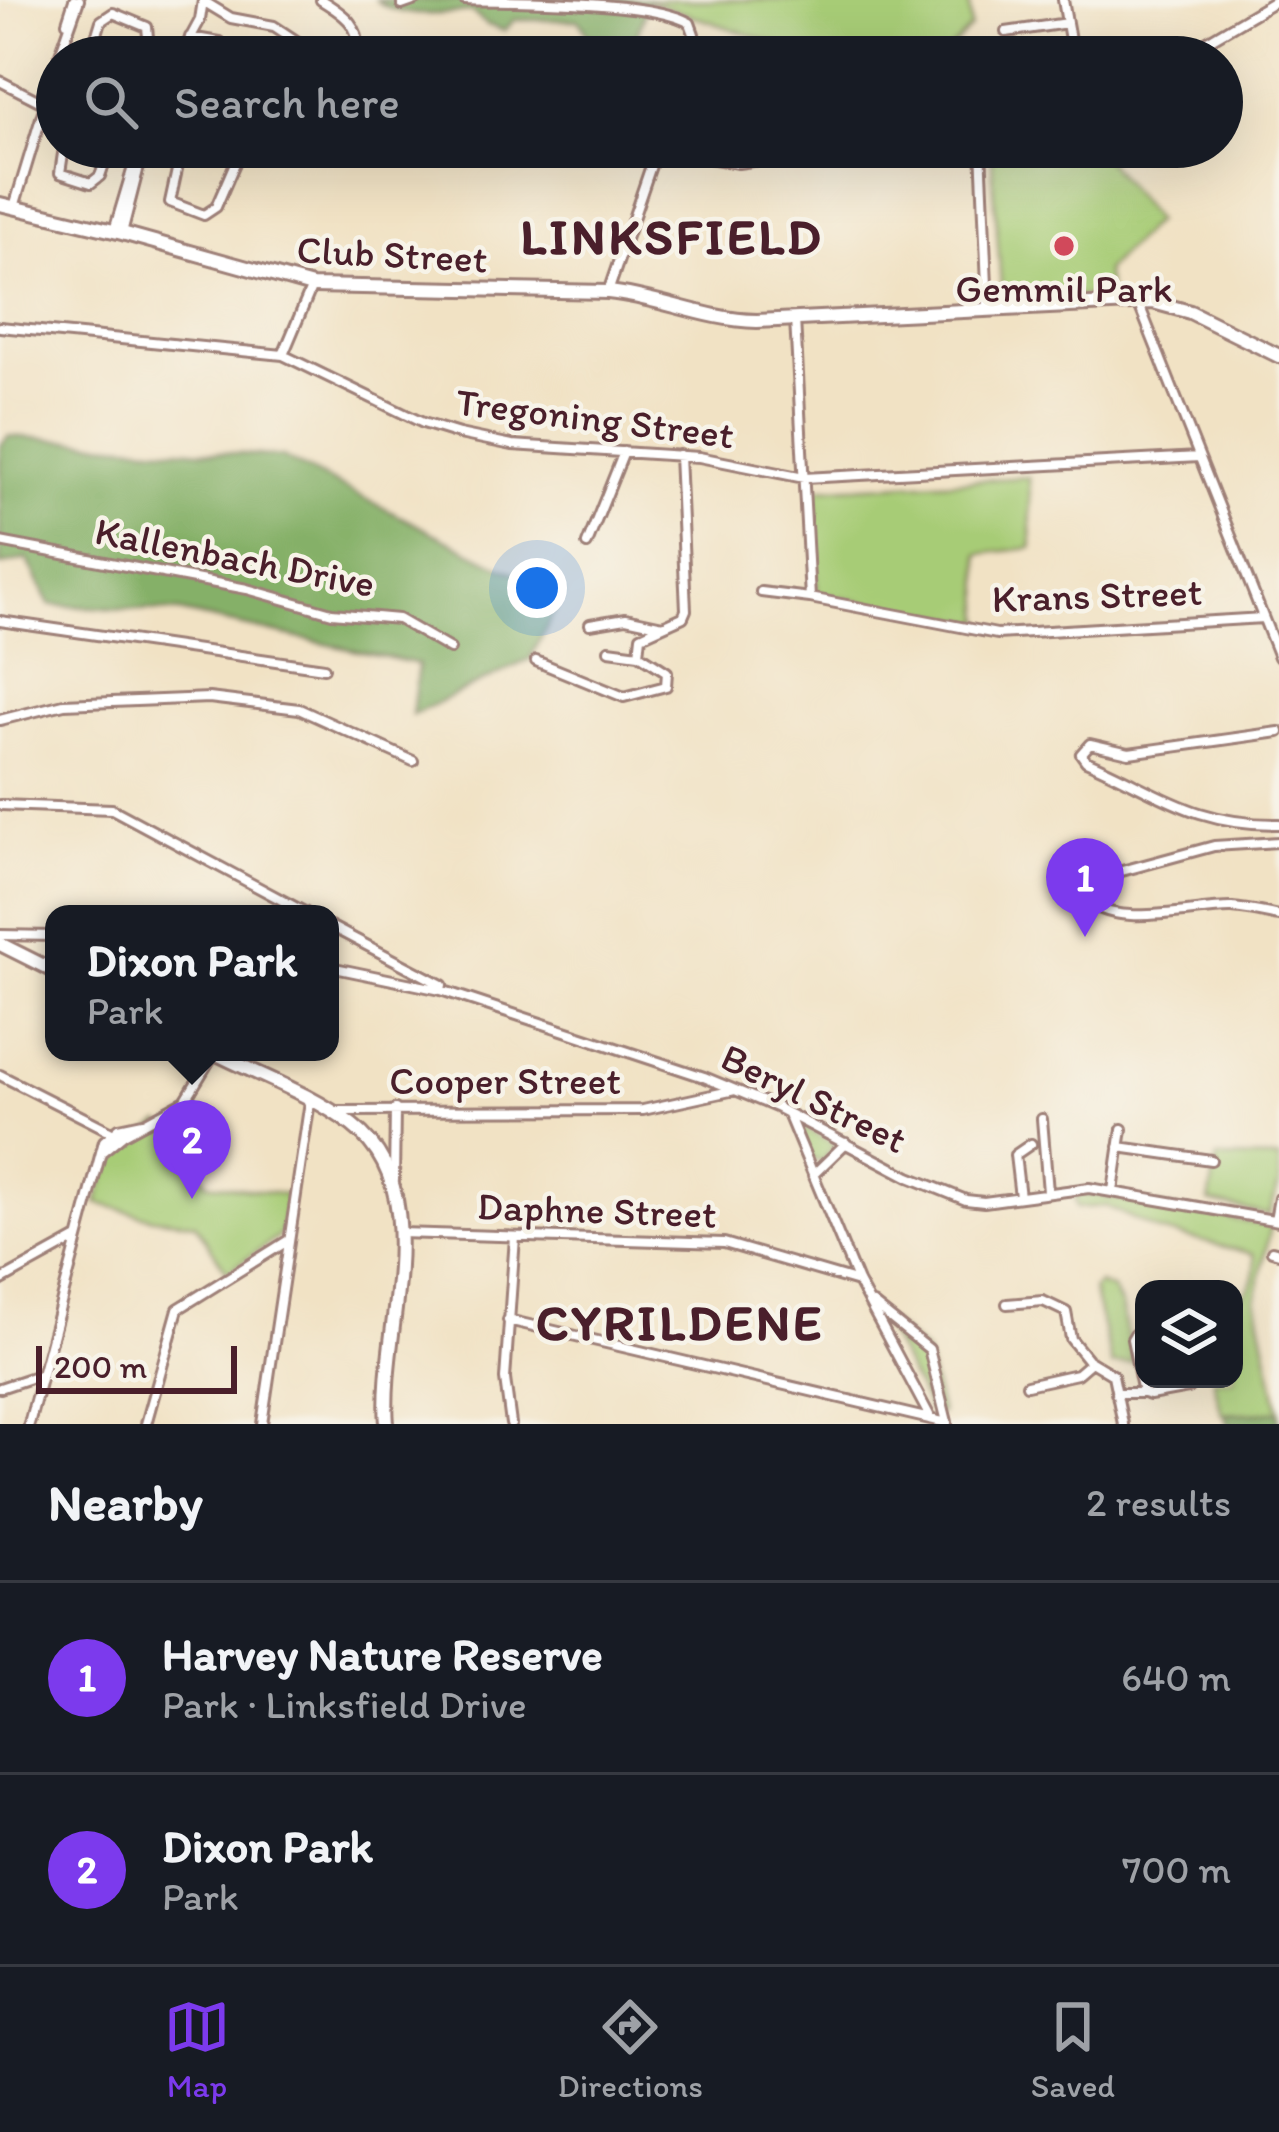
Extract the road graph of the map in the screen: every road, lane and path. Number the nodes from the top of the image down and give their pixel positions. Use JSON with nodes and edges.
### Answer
{"nodes":[{"id":1,"x":77,"y":0,"type":"edge"},
{"id":2,"x":321,"y":0,"type":"edge"},
{"id":3,"x":416,"y":0,"type":"edge"},
{"id":4,"x":464,"y":0,"type":"edge"},
{"id":5,"x":1063,"y":0,"type":"edge"},
{"id":6,"x":1276,"y":0,"type":"edge"},
{"id":7,"x":200,"y":1,"type":"edge"},
{"id":8,"x":402,"y":4,"type":"dead end"},
{"id":9,"x":1067,"y":23,"type":"junction"},
{"id":10,"x":1006,"y":32,"type":"dead end"},
{"id":11,"x":66,"y":36,"type":"edge"},
{"id":12,"x":96,"y":36,"type":"edge"},
{"id":13,"x":148,"y":36,"type":"edge"},
{"id":14,"x":191,"y":36,"type":"edge"},
{"id":15,"x":289,"y":36,"type":"edge"},
{"id":16,"x":357,"y":36,"type":"edge"},
{"id":17,"x":693,"y":36,"type":"edge"},
{"id":18,"x":1069,"y":36,"type":"edge"},
{"id":19,"x":1215,"y":36,"type":"edge"},
{"id":20,"x":0,"y":81,"type":"edge"},
{"id":21,"x":36,"y":99,"type":"edge"},
{"id":22,"x":36,"y":128,"type":"edge"},
{"id":23,"x":61,"y":168,"type":"edge"},
{"id":24,"x":103,"y":168,"type":"edge"},
{"id":25,"x":135,"y":168,"type":"edge"},
{"id":26,"x":177,"y":168,"type":"edge"},
{"id":27,"x":233,"y":168,"type":"edge"},
{"id":28,"x":650,"y":168,"type":"edge"},
{"id":29,"x":982,"y":168,"type":"edge"},
{"id":30,"x":7,"y":205,"type":"edge"},
{"id":31,"x":118,"y":232,"type":"junction"},
{"id":32,"x":312,"y":286,"type":"junction"},
{"id":33,"x":608,"y":292,"type":"junction"},
{"id":34,"x":1138,"y":302,"type":"junction"},
{"id":35,"x":988,"y":309,"type":"junction"},
{"id":36,"x":795,"y":319,"type":"junction"},
{"id":37,"x":0,"y":327,"type":"edge"},
{"id":38,"x":283,"y":355,"type":"junction"},
{"id":39,"x":1279,"y":356,"type":"edge"},
{"id":40,"x":624,"y":452,"type":"junction"},
{"id":41,"x":679,"y":455,"type":"junction"},
{"id":42,"x":1199,"y":457,"type":"junction"},
{"id":43,"x":803,"y":478,"type":"junction"},
{"id":44,"x":0,"y":542,"type":"edge"},
{"id":45,"x":587,"y":544,"type":"dead end"},
{"id":46,"x":761,"y":592,"type":"dead end"},
{"id":47,"x":810,"y":598,"type":"junction"},
{"id":48,"x":1263,"y":618,"type":"junction"},
{"id":49,"x":0,"y":621,"type":"edge"},
{"id":50,"x":590,"y":624,"type":"dead end"},
{"id":51,"x":663,"y":626,"type":"junction"},
{"id":52,"x":450,"y":650,"type":"dead end"},
{"id":53,"x":609,"y":650,"type":"dead end"},
{"id":54,"x":639,"y":653,"type":"junction"},
{"id":55,"x":1279,"y":657,"type":"edge"},
{"id":56,"x":536,"y":661,"type":"dead end"},
{"id":57,"x":324,"y":668,"type":"dead end"},
{"id":58,"x":0,"y":720,"type":"edge"},
{"id":59,"x":1279,"y":732,"type":"edge"},
{"id":60,"x":413,"y":761,"type":"dead end"},
{"id":61,"x":0,"y":805,"type":"edge"},
{"id":62,"x":1279,"y":824,"type":"edge"},
{"id":63,"x":1279,"y":842,"type":"edge"},
{"id":64,"x":291,"y":905,"type":"edge"},
{"id":65,"x":1279,"y":916,"type":"edge"},
{"id":66,"x":339,"y":931,"type":"edge"},
{"id":67,"x":45,"y":936,"type":"edge"},
{"id":68,"x":0,"y":939,"type":"edge"},
{"id":69,"x":45,"y":966,"type":"edge"},
{"id":70,"x":339,"y":969,"type":"edge"},
{"id":71,"x":442,"y":988,"type":"junction"},
{"id":72,"x":209,"y":1061,"type":"edge"},
{"id":73,"x":232,"y":1061,"type":"edge"},
{"id":74,"x":0,"y":1075,"type":"edge"},
{"id":75,"x":736,"y":1089,"type":"junction"},
{"id":76,"x":310,"y":1101,"type":"junction"},
{"id":77,"x":395,"y":1109,"type":"junction"},
{"id":78,"x":331,"y":1112,"type":"junction"},
{"id":79,"x":787,"y":1113,"type":"junction"},
{"id":80,"x":1042,"y":1119,"type":"dead end"},
{"id":81,"x":1122,"y":1129,"type":"dead end"},
{"id":82,"x":113,"y":1137,"type":"junction"},
{"id":83,"x":846,"y":1144,"type":"junction"},
{"id":84,"x":1031,"y":1144,"type":"dead end"},
{"id":85,"x":1119,"y":1148,"type":"junction"},
{"id":86,"x":1211,"y":1160,"type":"dead end"},
{"id":87,"x":813,"y":1175,"type":"junction"},
{"id":88,"x":394,"y":1184,"type":"junction"},
{"id":89,"x":1113,"y":1191,"type":"junction"},
{"id":90,"x":1048,"y":1192,"type":"junction"},
{"id":91,"x":1020,"y":1197,"type":"junction"},
{"id":92,"x":1279,"y":1198,"type":"edge"},
{"id":93,"x":1277,"y":1221,"type":"edge"},
{"id":94,"x":400,"y":1233,"type":"junction"},
{"id":95,"x":515,"y":1237,"type":"junction"},
{"id":96,"x":78,"y":1238,"type":"junction"},
{"id":97,"x":290,"y":1239,"type":"junction"},
{"id":98,"x":0,"y":1268,"type":"edge"},
{"id":99,"x":3,"y":1280,"type":"edge"},
{"id":100,"x":858,"y":1282,"type":"junction"},
{"id":101,"x":867,"y":1299,"type":"junction"},
{"id":102,"x":1007,"y":1304,"type":"dead end"},
{"id":103,"x":508,"y":1320,"type":"junction"},
{"id":104,"x":1090,"y":1362,"type":"junction"},
{"id":105,"x":42,"y":1375,"type":"junction"},
{"id":106,"x":1027,"y":1385,"type":"dead end"},
{"id":107,"x":0,"y":1388,"type":"edge"},
{"id":108,"x":1142,"y":1388,"type":"edge"},
{"id":109,"x":1188,"y":1388,"type":"dead end"},
{"id":110,"x":1143,"y":1393,"type":"junction"},
{"id":111,"x":1116,"y":1394,"type":"junction"},
{"id":112,"x":926,"y":1415,"type":"junction"},
{"id":113,"x":29,"y":1424,"type":"edge"},
{"id":114,"x":146,"y":1424,"type":"edge"},
{"id":115,"x":262,"y":1424,"type":"edge"},
{"id":116,"x":387,"y":1424,"type":"edge"},
{"id":117,"x":511,"y":1424,"type":"edge"},
{"id":118,"x":911,"y":1424,"type":"edge"},
{"id":119,"x":947,"y":1424,"type":"edge"},
{"id":120,"x":1123,"y":1424,"type":"edge"}],
"edges":[{"from":1,"to":11,"type":"street"},
{"from":2,"to":16,"type":"street"},
{"from":3,"to":8,"type":"street"},
{"from":4,"to":17,"type":"street"},
{"from":5,"to":9,"type":"street"},
{"from":6,"to":19,"type":"street"},
{"from":7,"to":14,"type":"street"},
{"from":7,"to":15,"type":"street"},
{"from":9,"to":10,"type":"street"},
{"from":9,"to":18,"type":"street"},
{"from":12,"to":13,"type":"street"},
{"from":20,"to":21,"type":"street"},
{"from":22,"to":30,"type":"street"},
{"from":23,"to":24,"type":"street"},
{"from":25,"to":31,"type":"street"},
{"from":26,"to":27,"type":"street"},
{"from":28,"to":33,"type":"street"},
{"from":29,"to":35,"type":"street"},
{"from":30,"to":31,"type":"main road","name":"Club Street"},
{"from":31,"to":32,"type":"main road","name":"Club Street"},
{"from":32,"to":33,"type":"main road","name":"Club Street"},
{"from":32,"to":38,"type":"street"},
{"from":33,"to":36,"type":"main road","name":"Club Street"},
{"from":34,"to":35,"type":"main road","name":"Club Street"},
{"from":34,"to":39,"type":"main road","name":"Club Street"},
{"from":34,"to":42,"type":"street"},
{"from":35,"to":36,"type":"main road","name":"Club Street"},
{"from":36,"to":43,"type":"street"},
{"from":37,"to":38,"type":"street","name":"Tregoning Street"},
{"from":38,"to":40,"type":"street","name":"Tregoning Street"},
{"from":40,"to":41,"type":"street","name":"Tregoning Street"},
{"from":40,"to":45,"type":"street"},
{"from":41,"to":43,"type":"street","name":"Tregoning Street"},
{"from":41,"to":51,"type":"street"},
{"from":42,"to":43,"type":"street","name":"Tregoning Street"},
{"from":42,"to":48,"type":"street"},
{"from":43,"to":47,"type":"street"},
{"from":44,"to":52,"type":"street","name":"Kallenbach Drive"},
{"from":46,"to":47,"type":"street","name":"Krans Street"},
{"from":47,"to":48,"type":"street","name":"Krans Street"},
{"from":48,"to":55,"type":"street"},
{"from":49,"to":57,"type":"street"},
{"from":50,"to":51,"type":"street"},
{"from":51,"to":54,"type":"street"},
{"from":53,"to":54,"type":"street"},
{"from":54,"to":56,"type":"street"},
{"from":58,"to":60,"type":"street"},
{"from":59,"to":62,"type":"street"},
{"from":61,"to":64,"type":"street"},
{"from":63,"to":65,"type":"street"},
{"from":66,"to":71,"type":"street"},
{"from":67,"to":68,"type":"street"},
{"from":68,"to":69,"type":"main road"},
{"from":70,"to":71,"type":"street","name":"Beryl Street"},
{"from":71,"to":75,"type":"street","name":"Beryl Street"},
{"from":72,"to":82,"type":"street"},
{"from":73,"to":76,"type":"main road"},
{"from":74,"to":82,"type":"street"},
{"from":75,"to":77,"type":"street","name":"Cooper Street"},
{"from":75,"to":79,"type":"street","name":"Beryl Street"},
{"from":76,"to":78,"type":"main road"},
{"from":76,"to":97,"type":"street"},
{"from":77,"to":78,"type":"street","name":"Cooper Street"},
{"from":77,"to":88,"type":"street"},
{"from":78,"to":88,"type":"main road"},
{"from":79,"to":83,"type":"street","name":"Beryl Street"},
{"from":79,"to":87,"type":"street"},
{"from":80,"to":90,"type":"street"},
{"from":81,"to":85,"type":"street"},
{"from":82,"to":96,"type":"street"},
{"from":83,"to":87,"type":"street"},
{"from":83,"to":91,"type":"street","name":"Beryl Street"},
{"from":84,"to":91,"type":"street"},
{"from":85,"to":86,"type":"street"},
{"from":85,"to":89,"type":"street"},
{"from":87,"to":100,"type":"street"},
{"from":88,"to":94,"type":"main road"},
{"from":89,"to":90,"type":"street","name":"Beryl Street"},
{"from":89,"to":93,"type":"street","name":"Beryl Street"},
{"from":90,"to":91,"type":"street","name":"Beryl Street"},
{"from":92,"to":93,"type":"street"},
{"from":94,"to":95,"type":"street","name":"Daphne Street"},
{"from":94,"to":116,"type":"main road"},
{"from":95,"to":100,"type":"street","name":"Daphne Street"},
{"from":95,"to":103,"type":"street"},
{"from":96,"to":99,"type":"street"},
{"from":96,"to":105,"type":"street"},
{"from":97,"to":114,"type":"street"},
{"from":97,"to":115,"type":"street"},
{"from":98,"to":99,"type":"street"},
{"from":100,"to":101,"type":"street"},
{"from":101,"to":112,"type":"street"},
{"from":101,"to":119,"type":"street"},
{"from":102,"to":104,"type":"street"},
{"from":103,"to":112,"type":"street"},
{"from":103,"to":117,"type":"street"},
{"from":104,"to":106,"type":"street"},
{"from":104,"to":111,"type":"street"},
{"from":105,"to":107,"type":"street"},
{"from":105,"to":113,"type":"street"},
{"from":108,"to":110,"type":"street"},
{"from":109,"to":110,"type":"street"},
{"from":110,"to":111,"type":"street"},
{"from":111,"to":120,"type":"street"},
{"from":112,"to":118,"type":"street"},
{"from":112,"to":119,"type":"street"}]}
